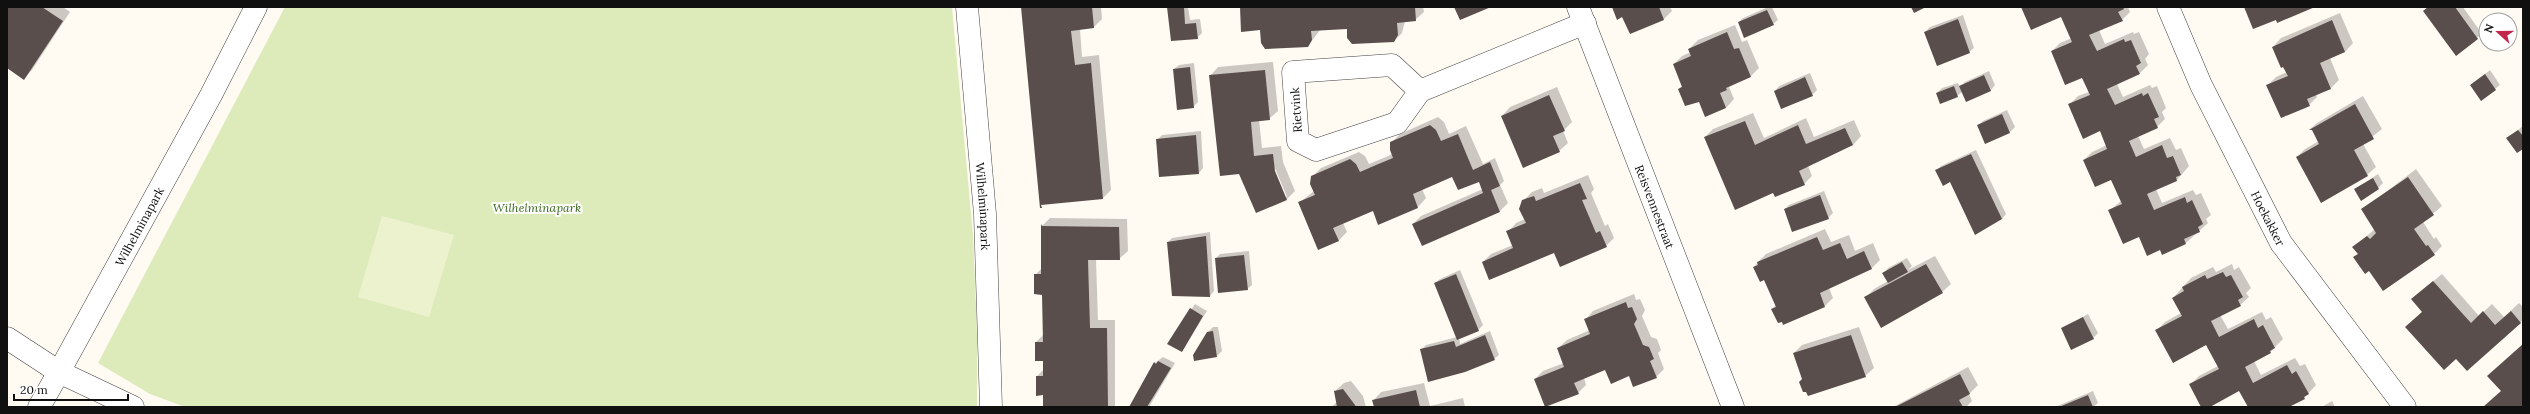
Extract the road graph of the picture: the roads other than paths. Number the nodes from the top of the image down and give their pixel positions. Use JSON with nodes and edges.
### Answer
{"nodes":[{"id":1,"x":256,"y":7,"type":"edge"},
{"id":2,"x":967,"y":7,"type":"edge"},
{"id":3,"x":2168,"y":7,"type":"edge"},
{"id":4,"x":1581,"y":15,"type":"edge"},
{"id":5,"x":1420,"y":91,"type":"junction"},
{"id":6,"x":7,"y":338,"type":"edge"},
{"id":7,"x":59,"y":372,"type":"junction"},
{"id":8,"x":39,"y":407,"type":"edge"},
{"id":9,"x":133,"y":407,"type":"edge"},
{"id":10,"x":991,"y":407,"type":"edge"},
{"id":11,"x":1733,"y":407,"type":"edge"},
{"id":12,"x":2405,"y":407,"type":"edge"}],
"edges":[{"from":1,"to":7,"type":"street","name":"Wilhelminapark"},
{"from":2,"to":10,"type":"street","name":"Wilhelminapark"},
{"from":3,"to":12,"type":"street","name":"Hoekakker"},
{"from":4,"to":5,"type":"street"},
{"from":4,"to":11,"type":"street","name":"Reisvennestraat"},
{"from":5,"to":5,"type":"street","name":"Rietvink"},
{"from":6,"to":7,"type":"street"},
{"from":7,"to":8,"type":"street","name":"Wilhelminapark"},
{"from":7,"to":9,"type":"street"}]}
